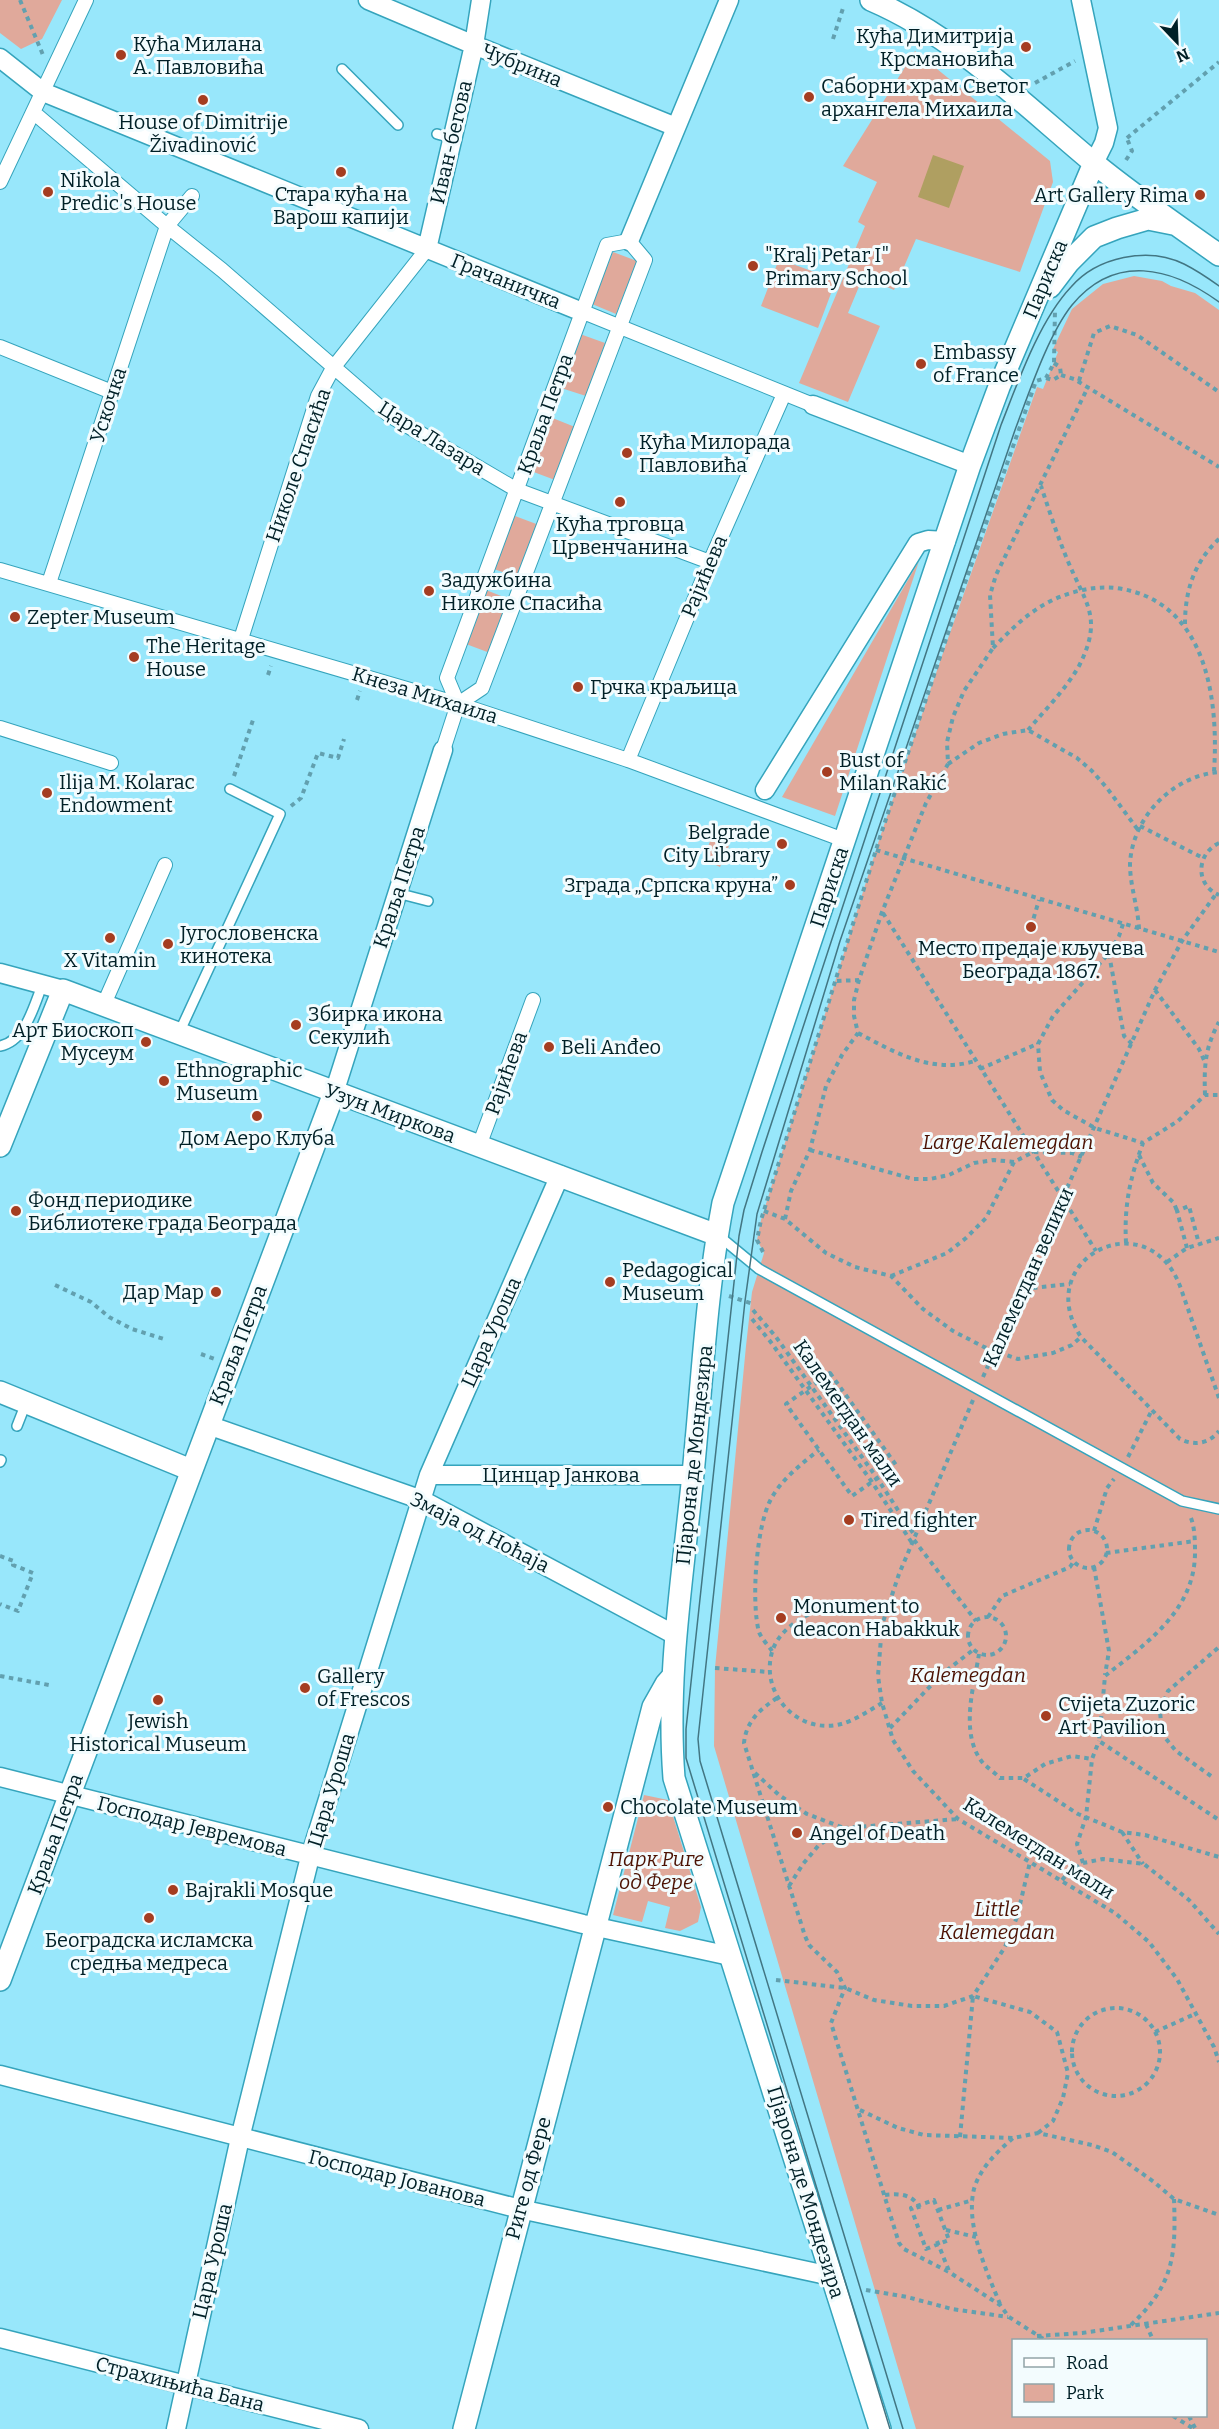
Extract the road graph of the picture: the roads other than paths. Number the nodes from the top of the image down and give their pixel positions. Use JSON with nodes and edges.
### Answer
{"nodes":[{"id":1,"x":86,"y":0,"type":"edge"},
{"id":2,"x":368,"y":0,"type":"edge"},
{"id":3,"x":481,"y":0,"type":"edge"},
{"id":4,"x":729,"y":0,"type":"edge"},
{"id":5,"x":871,"y":0,"type":"edge"},
{"id":6,"x":1081,"y":0,"type":"edge"},
{"id":7,"x":474,"y":45,"type":"junction"},
{"id":8,"x":0,"y":58,"type":"edge"},
{"id":9,"x":342,"y":69,"type":"dead end"},
{"id":10,"x":43,"y":92,"type":"junction"},
{"id":11,"x":33,"y":112,"type":"junction"},
{"id":12,"x":399,"y":124,"type":"dead end"},
{"id":13,"x":676,"y":127,"type":"junction"},
{"id":14,"x":1094,"y":163,"type":"junction"},
{"id":15,"x":0,"y":182,"type":"edge"},
{"id":16,"x":192,"y":196,"type":"dead end"},
{"id":17,"x":1177,"y":225,"type":"junction"},
{"id":18,"x":167,"y":226,"type":"junction"},
{"id":19,"x":628,"y":241,"type":"junction"},
{"id":20,"x":427,"y":249,"type":"junction"},
{"id":21,"x":1219,"y":255,"type":"edge"},
{"id":22,"x":578,"y":310,"type":"junction"},
{"id":23,"x":1031,"y":311,"type":"junction"},
{"id":24,"x":618,"y":326,"type":"junction"},
{"id":25,"x":0,"y":347,"type":"edge"},
{"id":26,"x":333,"y":368,"type":"junction"},
{"id":27,"x":112,"y":392,"type":"junction"},
{"id":28,"x":784,"y":394,"type":"junction"},
{"id":29,"x":813,"y":405,"type":"joint"},
{"id":30,"x":970,"y":465,"type":"junction"},
{"id":31,"x":517,"y":490,"type":"junction"},
{"id":32,"x":553,"y":503,"type":"junction"},
{"id":33,"x":946,"y":541,"type":"junction"},
{"id":34,"x":710,"y":561,"type":"junction"},
{"id":35,"x":0,"y":570,"type":"edge"},
{"id":36,"x":49,"y":583,"type":"junction"},
{"id":37,"x":241,"y":639,"type":"junction"},
{"id":38,"x":458,"y":704,"type":"junction"},
{"id":39,"x":0,"y":728,"type":"edge"},
{"id":40,"x":443,"y":750,"type":"joint"},
{"id":41,"x":627,"y":760,"type":"junction"},
{"id":42,"x":111,"y":764,"type":"dead end"},
{"id":43,"x":230,"y":789,"type":"road end"},
{"id":44,"x":765,"y":790,"type":"dead end"},
{"id":45,"x":844,"y":840,"type":"junction"},
{"id":46,"x":165,"y":865,"type":"dead end"},
{"id":47,"x":397,"y":893,"type":"junction"},
{"id":48,"x":428,"y":901,"type":"dead end"},
{"id":49,"x":0,"y":973,"type":"edge"},
{"id":50,"x":43,"y":983,"type":"junction"},
{"id":51,"x":63,"y":990,"type":"junction"},
{"id":52,"x":533,"y":1000,"type":"dead end"},
{"id":53,"x":104,"y":1004,"type":"junction"},
{"id":54,"x":179,"y":1033,"type":"junction"},
{"id":55,"x":0,"y":1046,"type":"edge"},
{"id":56,"x":334,"y":1093,"type":"junction"},
{"id":57,"x":0,"y":1146,"type":"edge"},
{"id":58,"x":479,"y":1146,"type":"junction"},
{"id":59,"x":560,"y":1175,"type":"junction"},
{"id":60,"x":717,"y":1235,"type":"junction"},
{"id":61,"x":0,"y":1392,"type":"edge"},
{"id":62,"x":26,"y":1403,"type":"junction"},
{"id":63,"x":208,"y":1425,"type":"junction"},
{"id":64,"x":17,"y":1426,"type":"dead end"},
{"id":65,"x":191,"y":1470,"type":"junction"},
{"id":66,"x":429,"y":1475,"type":"junction"},
{"id":67,"x":693,"y":1475,"type":"junction"},
{"id":68,"x":422,"y":1500,"type":"junction"},
{"id":69,"x":1219,"y":1509,"type":"edge"},
{"id":70,"x":675,"y":1635,"type":"junction"},
{"id":71,"x":673,"y":1676,"type":"junction"},
{"id":72,"x":0,"y":1777,"type":"edge"},
{"id":73,"x":69,"y":1795,"type":"junction"},
{"id":74,"x":310,"y":1857,"type":"junction"},
{"id":75,"x":595,"y":1926,"type":"junction"},
{"id":76,"x":730,"y":1956,"type":"junction"},
{"id":77,"x":0,"y":1980,"type":"edge"},
{"id":78,"x":0,"y":2075,"type":"edge"},
{"id":79,"x":240,"y":2138,"type":"junction"},
{"id":80,"x":520,"y":2209,"type":"junction"},
{"id":81,"x":831,"y":2276,"type":"junction"},
{"id":82,"x":0,"y":2338,"type":"edge"},
{"id":83,"x":185,"y":2385,"type":"junction"},
{"id":84,"x":176,"y":2429,"type":"edge"},
{"id":85,"x":359,"y":2429,"type":"edge"},
{"id":86,"x":464,"y":2429,"type":"edge"},
{"id":87,"x":880,"y":2429,"type":"edge"}],
"edges":[{"from":1,"to":10,"type":"street"},
{"from":2,"to":7,"type":"street","name":"Чубрина"},
{"from":3,"to":7,"type":"street","name":"Иван-бегова"},
{"from":4,"to":13,"type":"street"},
{"from":5,"to":14,"type":"street"},
{"from":6,"to":14,"type":"street"},
{"from":7,"to":13,"type":"street","name":"Чубрина"},
{"from":7,"to":20,"type":"street","name":"Иван-бегова"},
{"from":8,"to":10,"type":"street"},
{"from":9,"to":12,"type":"lane"},
{"from":10,"to":11,"type":"street"},
{"from":10,"to":20,"type":"street","name":"Грачаничка"},
{"from":11,"to":15,"type":"street"},
{"from":11,"to":18,"type":"street","name":"Цара Лазара"},
{"from":13,"to":19,"type":"street"},
{"from":14,"to":17,"type":"street"},
{"from":14,"to":23,"type":"street","name":"Париска"},
{"from":16,"to":18,"type":"street"},
{"from":17,"to":21,"type":"street"},
{"from":17,"to":23,"type":"street"},
{"from":18,"to":26,"type":"street","name":"Цара Лазара"},
{"from":18,"to":27,"type":"street","name":"Ускочка"},
{"from":19,"to":22,"type":"street","name":"Краља Петра"},
{"from":19,"to":24,"type":"street","name":"Краља Петра"},
{"from":20,"to":22,"type":"street","name":"Грачаничка"},
{"from":20,"to":26,"type":"street","name":"Николе Спасића"},
{"from":22,"to":24,"type":"street","name":"Грачаничка"},
{"from":22,"to":31,"type":"street","name":"Краља Петра"},
{"from":23,"to":30,"type":"street","name":"Париска"},
{"from":24,"to":28,"type":"street","name":"Грачаничка"},
{"from":24,"to":32,"type":"street","name":"Краља Петра"},
{"from":25,"to":27,"type":"street"},
{"from":26,"to":31,"type":"street","name":"Цара Лазара"},
{"from":26,"to":37,"type":"street","name":"Николе Спасића"},
{"from":27,"to":36,"type":"street","name":"Ускочка"},
{"from":28,"to":29,"type":"street","name":"Грачаничка"},
{"from":28,"to":34,"type":"street","name":"Рајићева"},
{"from":29,"to":30,"type":"street","name":"Грачаничка"},
{"from":30,"to":33,"type":"street","name":"Париска"},
{"from":31,"to":32,"type":"street","name":"Цара Лазара"},
{"from":31,"to":38,"type":"street","name":"Краља Петра"},
{"from":32,"to":34,"type":"street","name":"Цара Лазара"},
{"from":32,"to":38,"type":"street","name":"Краља Петра"},
{"from":33,"to":44,"type":"street"},
{"from":33,"to":45,"type":"street","name":"Париска"},
{"from":34,"to":41,"type":"street","name":"Рајићева"},
{"from":35,"to":36,"type":"street","name":"Кнеза Михаила"},
{"from":36,"to":37,"type":"street","name":"Кнеза Михаила"},
{"from":37,"to":38,"type":"street","name":"Кнеза Михаила"},
{"from":38,"to":40,"type":"street","name":"Краља Петра"},
{"from":38,"to":41,"type":"street","name":"Кнеза Михаила"},
{"from":39,"to":42,"type":"street"},
{"from":40,"to":47,"type":"street","name":"Краља Петра"},
{"from":41,"to":45,"type":"street","name":"Кнеза Михаила"},
{"from":43,"to":54,"type":"lane"},
{"from":45,"to":60,"type":"street","name":"Париска"},
{"from":46,"to":53,"type":"street"},
{"from":47,"to":48,"type":"lane"},
{"from":47,"to":56,"type":"street","name":"Краља Петра"},
{"from":49,"to":50,"type":"street"},
{"from":50,"to":51,"type":"street"},
{"from":50,"to":55,"type":"lane"},
{"from":51,"to":53,"type":"street","name":"Узун Миркова"},
{"from":51,"to":57,"type":"street"},
{"from":52,"to":58,"type":"street","name":"Рајићева"},
{"from":53,"to":54,"type":"street","name":"Узун Миркова"},
{"from":54,"to":56,"type":"street","name":"Узун Миркова"},
{"from":56,"to":58,"type":"street","name":"Узун Миркова"},
{"from":56,"to":63,"type":"street","name":"Краља Петра"},
{"from":58,"to":59,"type":"street","name":"Узун Миркова"},
{"from":59,"to":60,"type":"street","name":"Узун Миркова"},
{"from":59,"to":66,"type":"street","name":"Цара Уроша"},
{"from":60,"to":67,"type":"street","name":"Пјарона де Мондезира"},
{"from":60,"to":69,"type":"lane","name":"Калемегдан велики"},
{"from":61,"to":62,"type":"street"},
{"from":62,"to":64,"type":"lane"},
{"from":62,"to":65,"type":"street"},
{"from":63,"to":65,"type":"street","name":"Краља Петра"},
{"from":63,"to":68,"type":"street","name":"Змаја од Ноћаја"},
{"from":65,"to":73,"type":"street","name":"Краља Петра"},
{"from":66,"to":67,"type":"street","name":"Цинцар Јанкова"},
{"from":66,"to":68,"type":"street","name":"Цара Уроша"},
{"from":67,"to":70,"type":"street","name":"Пјарона де Мондезира"},
{"from":68,"to":70,"type":"street","name":"Змаја од Ноћаја"},
{"from":68,"to":74,"type":"street","name":"Цара Уроша"},
{"from":70,"to":71,"type":"street","name":"Пјарона де Мондезира"},
{"from":71,"to":75,"type":"street"},
{"from":71,"to":76,"type":"street","name":"Пјарона де Мондезира"},
{"from":72,"to":73,"type":"street","name":"Господар Јевремова"},
{"from":73,"to":74,"type":"street","name":"Господар Јевремова"},
{"from":73,"to":77,"type":"street","name":"Краља Петра"},
{"from":74,"to":75,"type":"street","name":"Господар Јевремова"},
{"from":74,"to":79,"type":"street","name":"Цара Уроша"},
{"from":75,"to":76,"type":"street"},
{"from":75,"to":80,"type":"street","name":"Риге од Фере"},
{"from":76,"to":81,"type":"street","name":"Пјарона де Мондезира"},
{"from":78,"to":79,"type":"street","name":"Господар Јованова"},
{"from":79,"to":80,"type":"street","name":"Господар Јованова"},
{"from":79,"to":83,"type":"street","name":"Цара Уроша"},
{"from":80,"to":81,"type":"street","name":"Господар Јованова"},
{"from":80,"to":86,"type":"street","name":"Риге од Фере"},
{"from":81,"to":87,"type":"street","name":"Пјарона де Мондезира"},
{"from":82,"to":83,"type":"street","name":"Страхињића Бана"},
{"from":83,"to":84,"type":"street","name":"Цара Уроша"},
{"from":83,"to":85,"type":"street","name":"Страхињића Бана"}]}
